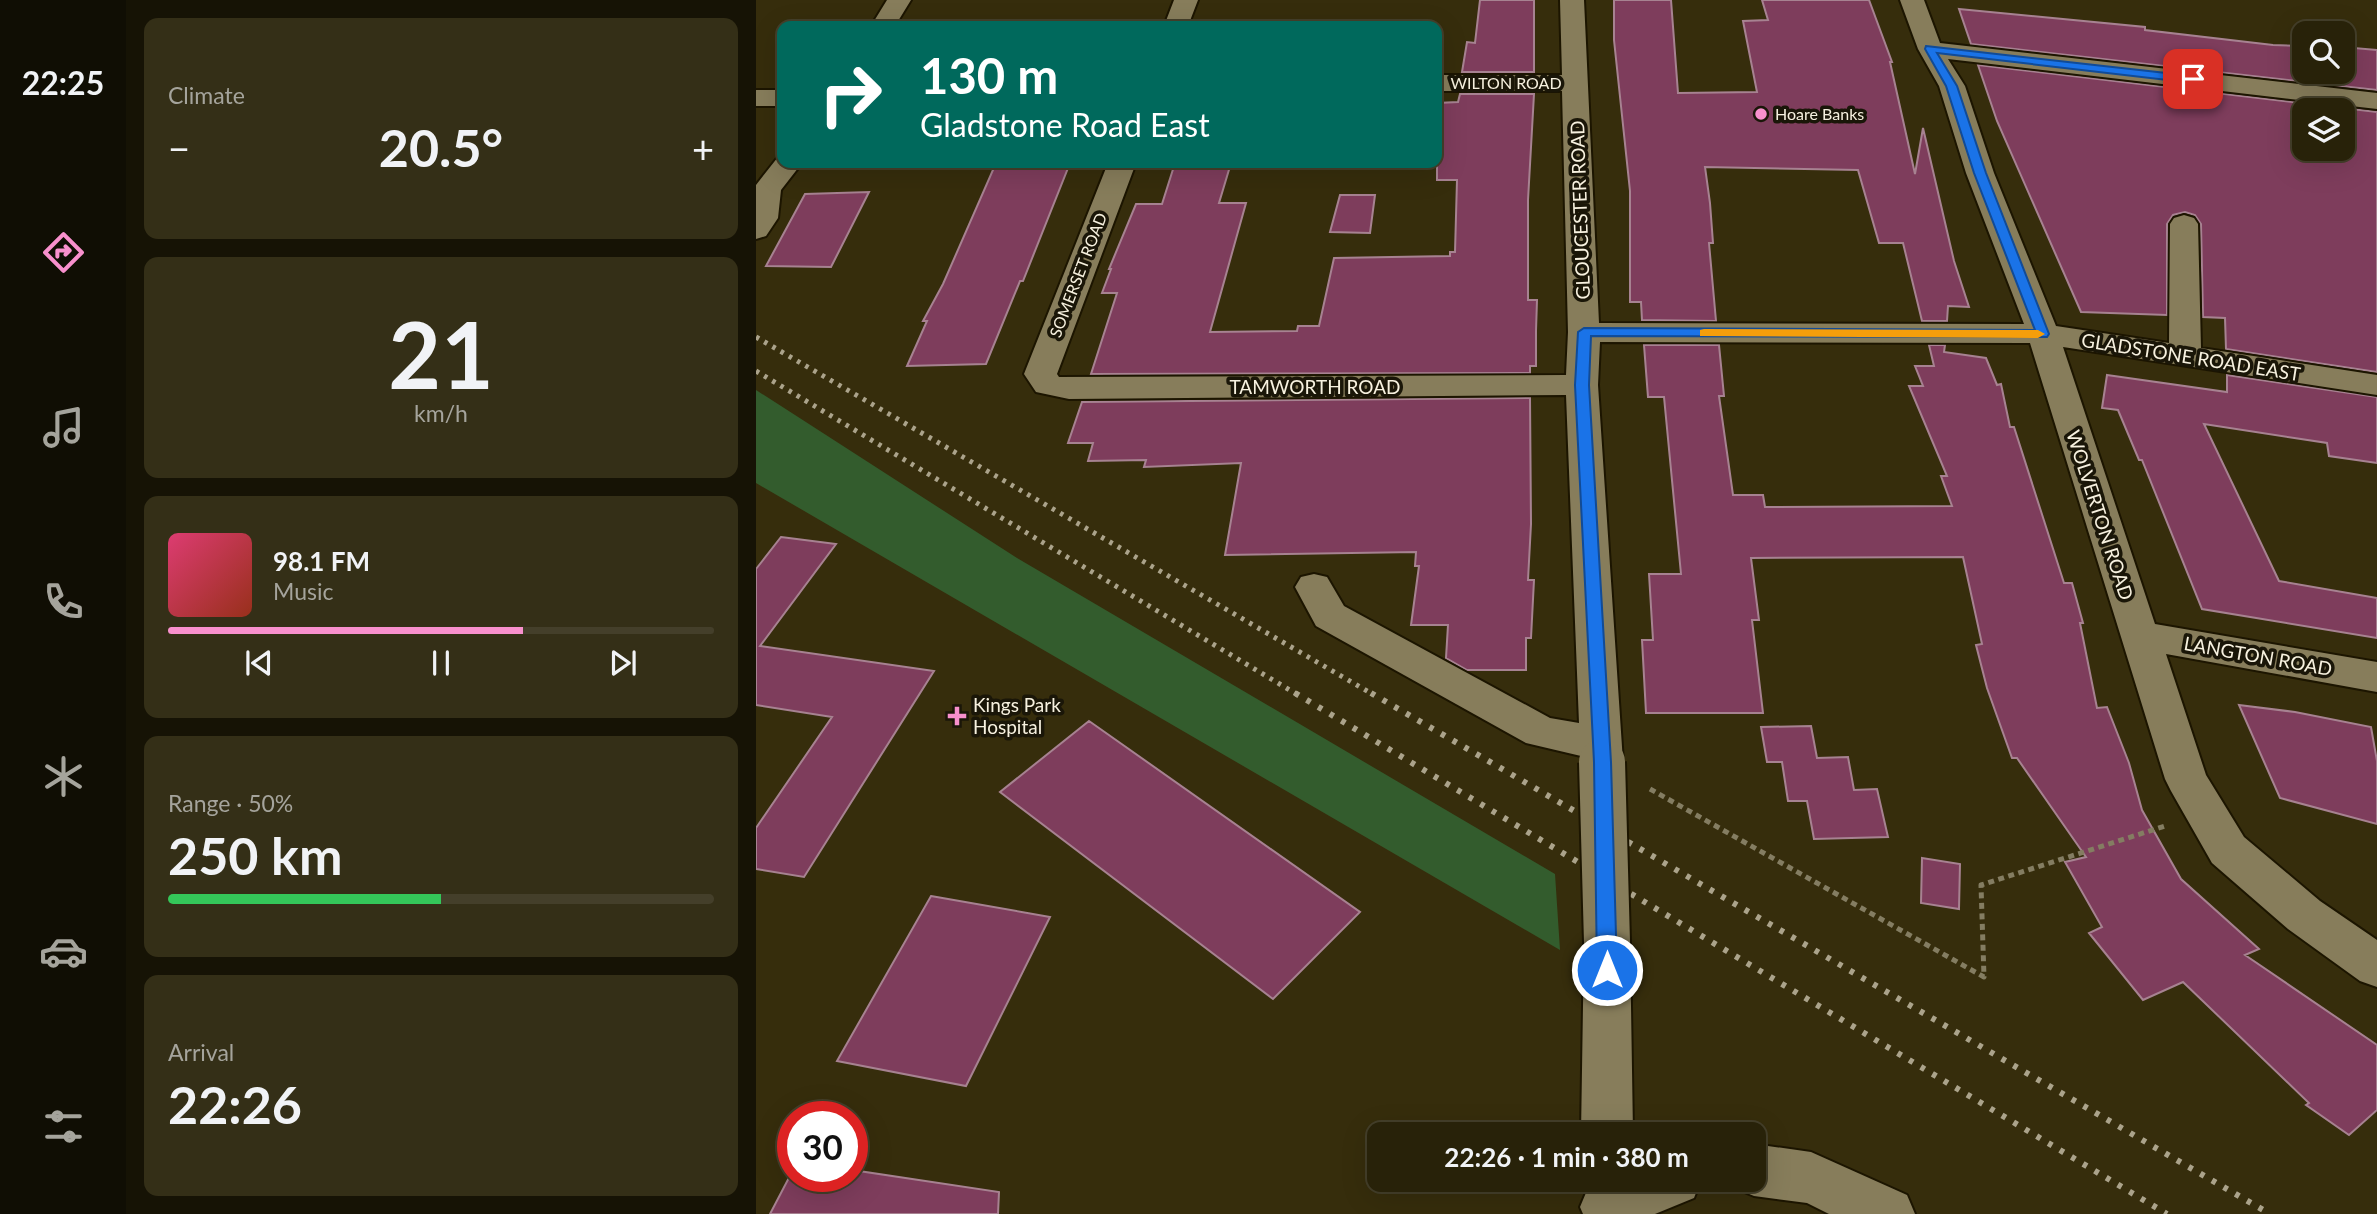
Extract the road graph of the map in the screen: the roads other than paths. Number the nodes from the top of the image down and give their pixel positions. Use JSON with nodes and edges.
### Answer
{"nodes":[{"id":1,"x":899,"y":0,"type":"edge"},
{"id":2,"x":1186,"y":0,"type":"edge"},
{"id":3,"x":1572,"y":0,"type":"edge"},
{"id":4,"x":1912,"y":0,"type":"edge"},
{"id":5,"x":886,"y":21,"type":"edge"},
{"id":6,"x":1178,"y":21,"type":"edge"},
{"id":7,"x":1930,"y":49,"type":"junction"},
{"id":8,"x":1442,"y":83,"type":"edge"},
{"id":9,"x":1575,"y":83,"type":"junction"},
{"id":10,"x":756,"y":97,"type":"edge"},
{"id":11,"x":777,"y":97,"type":"edge"},
{"id":12,"x":2377,"y":101,"type":"edge"},
{"id":13,"x":784,"y":168,"type":"edge"},
{"id":14,"x":1120,"y":168,"type":"edge"},
{"id":15,"x":2184,"y":224,"type":"dead end"},
{"id":16,"x":756,"y":230,"type":"edge"},
{"id":17,"x":1584,"y":332,"type":"junction"},
{"id":18,"x":2043,"y":334,"type":"junction"},
{"id":19,"x":2185,"y":356,"type":"junction"},
{"id":20,"x":1048,"y":385,"type":"joint"},
{"id":21,"x":1582,"y":385,"type":"junction"},
{"id":22,"x":2377,"y":385,"type":"edge"},
{"id":23,"x":1314,"y":587,"type":"dead end"},
{"id":24,"x":2138,"y":635,"type":"junction"},
{"id":25,"x":2377,"y":677,"type":"edge"},
{"id":26,"x":1602,"y":753,"type":"junction"},
{"id":27,"x":2377,"y":966,"type":"edge"},
{"id":28,"x":1607,"y":1122,"type":"edge"},
{"id":29,"x":1766,"y":1172,"type":"edge"},
{"id":30,"x":1634,"y":1192,"type":"edge"},
{"id":31,"x":1607,"y":1200,"type":"edge"},
{"id":32,"x":1888,"y":1214,"type":"edge"}],
"edges":[{"from":1,"to":5,"type":"street"},
{"from":2,"to":6,"type":"street"},
{"from":3,"to":9,"type":"street","name":"GLOUCESTER ROAD"},
{"from":4,"to":7,"type":"street","name":"WOLVERTON ROAD"},
{"from":7,"to":12,"type":"street"},
{"from":7,"to":18,"type":"street","name":"WOLVERTON ROAD"},
{"from":8,"to":9,"type":"street","name":"WILTON ROAD"},
{"from":9,"to":17,"type":"street","name":"GLOUCESTER ROAD"},
{"from":10,"to":11,"type":"street"},
{"from":13,"to":16,"type":"street"},
{"from":14,"to":20,"type":"street","name":"SOMERSET ROAD"},
{"from":15,"to":19,"type":"street"},
{"from":17,"to":18,"type":"street","name":"GLADSTONE ROAD EAST"},
{"from":17,"to":21,"type":"street","name":"GLOUCESTER ROAD"},
{"from":18,"to":19,"type":"street","name":"GLADSTONE ROAD EAST"},
{"from":18,"to":24,"type":"street","name":"WOLVERTON ROAD"},
{"from":19,"to":22,"type":"street","name":"GLADSTONE ROAD EAST"},
{"from":20,"to":21,"type":"street","name":"TAMWORTH ROAD"},
{"from":21,"to":26,"type":"street","name":"GLOUCESTER ROAD"},
{"from":23,"to":26,"type":"street"},
{"from":24,"to":25,"type":"street","name":"LANGTON ROAD"},
{"from":24,"to":27,"type":"street","name":"WOLVERTON ROAD"},
{"from":26,"to":28,"type":"street","name":"GLOUCESTER ROAD","bridge":true},
{"from":29,"to":32,"type":"street"},
{"from":30,"to":31,"type":"street"}]}
